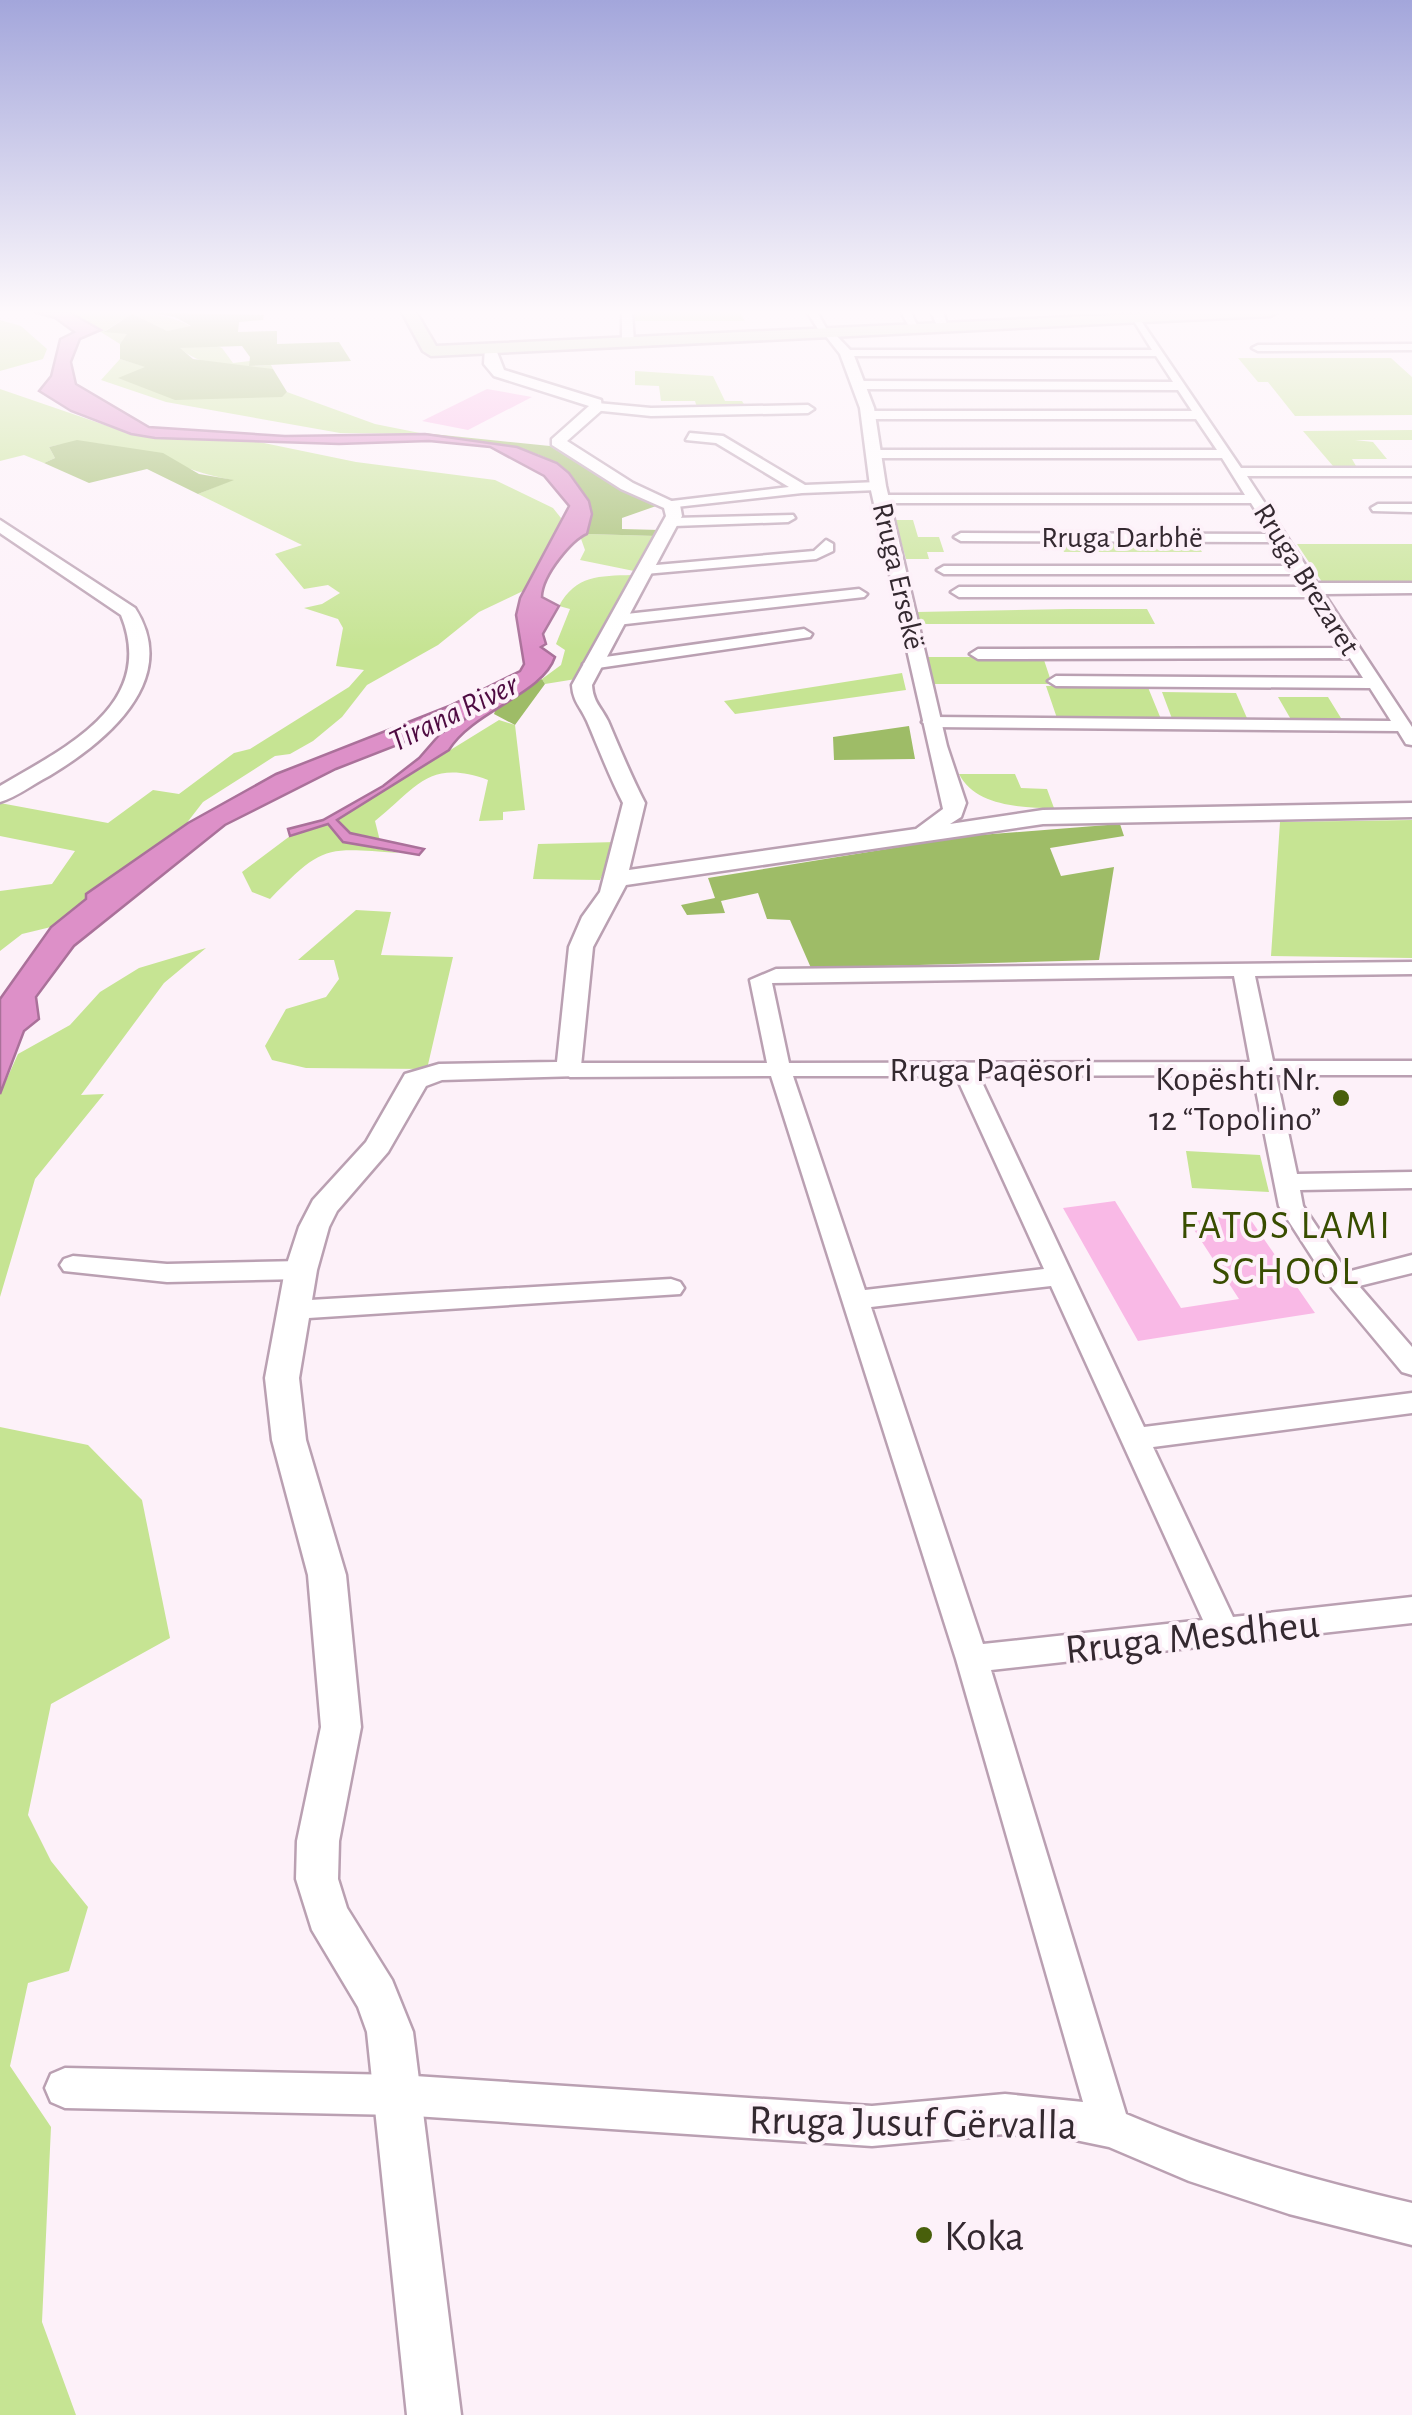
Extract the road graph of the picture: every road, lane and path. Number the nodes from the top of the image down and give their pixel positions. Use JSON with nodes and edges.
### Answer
{"nodes":[{"id":1,"x":577,"y":425,"type":"edge"},
{"id":2,"x":869,"y":425,"type":"edge"},
{"id":3,"x":1208,"y":425,"type":"edge"},
{"id":4,"x":690,"y":437,"type":"dead end"},
{"id":5,"x":874,"y":454,"type":"junction"},
{"id":6,"x":1228,"y":454,"type":"junction"},
{"id":7,"x":1240,"y":472,"type":"junction"},
{"id":8,"x":1412,"y":472,"type":"edge"},
{"id":9,"x":802,"y":490,"type":"junction"},
{"id":10,"x":880,"y":492,"type":"junction"},
{"id":11,"x":1258,"y":499,"type":"junction"},
{"id":12,"x":1378,"y":508,"type":"dead end"},
{"id":13,"x":1412,"y":508,"type":"edge"},
{"id":14,"x":673,"y":513,"type":"junction"},
{"id":15,"x":788,"y":518,"type":"dead end"},
{"id":16,"x":0,"y":525,"type":"edge"},
{"id":17,"x":960,"y":537,"type":"dead end"},
{"id":18,"x":1283,"y":538,"type":"junction"},
{"id":19,"x":826,"y":544,"type":"dead end"},
{"id":20,"x":645,"y":570,"type":"junction"},
{"id":21,"x":944,"y":570,"type":"dead end"},
{"id":22,"x":1304,"y":570,"type":"junction"},
{"id":23,"x":1405,"y":588,"type":"edge"},
{"id":24,"x":1317,"y":590,"type":"junction"},
{"id":25,"x":959,"y":592,"type":"dead end"},
{"id":26,"x":859,"y":594,"type":"dead end"},
{"id":27,"x":1412,"y":604,"type":"edge"},
{"id":28,"x":617,"y":620,"type":"junction"},
{"id":29,"x":804,"y":634,"type":"dead end"},
{"id":30,"x":1354,"y":653,"type":"junction"},
{"id":31,"x":978,"y":654,"type":"dead end"},
{"id":32,"x":591,"y":664,"type":"junction"},
{"id":33,"x":1056,"y":681,"type":"dead end"},
{"id":34,"x":1372,"y":683,"type":"junction"},
{"id":35,"x":931,"y":722,"type":"junction"},
{"id":36,"x":1407,"y":734,"type":"edge"},
{"id":37,"x":0,"y":795,"type":"edge"},
{"id":38,"x":965,"y":801,"type":"junction"},
{"id":39,"x":1412,"y":810,"type":"edge"},
{"id":40,"x":1085,"y":814,"type":"junction"},
{"id":41,"x":986,"y":822,"type":"junction"},
{"id":42,"x":916,"y":832,"type":"junction"},
{"id":43,"x":616,"y":879,"type":"junction"},
{"id":44,"x":1412,"y":968,"type":"edge"},
{"id":45,"x":1242,"y":970,"type":"junction"},
{"id":46,"x":779,"y":1067,"type":"junction"},
{"id":47,"x":1412,"y":1068,"type":"edge"},
{"id":48,"x":1263,"y":1069,"type":"junction"},
{"id":49,"x":570,"y":1070,"type":"junction"},
{"id":50,"x":965,"y":1070,"type":"junction"},
{"id":51,"x":1412,"y":1180,"type":"edge"},
{"id":52,"x":1285,"y":1182,"type":"junction"},
{"id":53,"x":1412,"y":1264,"type":"edge"},
{"id":54,"x":74,"y":1266,"type":"dead end"},
{"id":55,"x":301,"y":1270,"type":"junction"},
{"id":56,"x":1059,"y":1276,"type":"junction"},
{"id":57,"x":1341,"y":1282,"type":"junction"},
{"id":58,"x":671,"y":1288,"type":"dead end"},
{"id":59,"x":855,"y":1300,"type":"junction"},
{"id":60,"x":293,"y":1310,"type":"junction"},
{"id":61,"x":1412,"y":1365,"type":"edge"},
{"id":62,"x":1412,"y":1403,"type":"edge"},
{"id":63,"x":1134,"y":1439,"type":"junction"},
{"id":64,"x":1412,"y":1610,"type":"edge"},
{"id":65,"x":1224,"y":1632,"type":"junction"},
{"id":66,"x":972,"y":1659,"type":"junction"},
{"id":67,"x":65,"y":2088,"type":"dead end"},
{"id":68,"x":399,"y":2095,"type":"junction"},
{"id":69,"x":1110,"y":2128,"type":"junction"},
{"id":70,"x":1412,"y":2224,"type":"edge"},
{"id":71,"x":434,"y":2415,"type":"edge"}],
"edges":[{"from":1,"to":14,"type":"street"},
{"from":2,"to":5,"type":"street","name":"Rruga Ersekë"},
{"from":3,"to":6,"type":"street","name":"Rruga Brezaret"},
{"from":4,"to":9,"type":"street"},
{"from":5,"to":6,"type":"street"},
{"from":5,"to":10,"type":"street","name":"Rruga Ersekë"},
{"from":6,"to":7,"type":"street","name":"Rruga Brezaret"},
{"from":7,"to":8,"type":"street"},
{"from":7,"to":11,"type":"street","name":"Rruga Brezaret"},
{"from":9,"to":10,"type":"street"},
{"from":9,"to":14,"type":"street"},
{"from":10,"to":11,"type":"street"},
{"from":10,"to":35,"type":"street","name":"Rruga Ersekë"},
{"from":11,"to":18,"type":"street","name":"Rruga Brezaret"},
{"from":12,"to":13,"type":"street"},
{"from":14,"to":15,"type":"street"},
{"from":14,"to":20,"type":"street"},
{"from":16,"to":37,"type":"street"},
{"from":17,"to":18,"type":"street","name":"Rruga Darbhë"},
{"from":18,"to":22,"type":"street","name":"Rruga Brezaret"},
{"from":19,"to":20,"type":"street"},
{"from":20,"to":28,"type":"street"},
{"from":21,"to":22,"type":"street"},
{"from":22,"to":24,"type":"street","name":"Rruga Brezaret"},
{"from":23,"to":24,"type":"street"},
{"from":23,"to":27,"type":"street"},
{"from":24,"to":25,"type":"street"},
{"from":24,"to":30,"type":"street","name":"Rruga Brezaret"},
{"from":26,"to":28,"type":"street"},
{"from":28,"to":32,"type":"street"},
{"from":29,"to":32,"type":"street"},
{"from":30,"to":31,"type":"street"},
{"from":30,"to":34,"type":"street","name":"Rruga Brezaret"},
{"from":32,"to":43,"type":"street"},
{"from":33,"to":34,"type":"street"},
{"from":34,"to":36,"type":"street","name":"Rruga Brezaret"},
{"from":35,"to":36,"type":"street"},
{"from":35,"to":38,"type":"street","name":"Rruga Ersekë"},
{"from":38,"to":40,"type":"street"},
{"from":38,"to":41,"type":"street"},
{"from":38,"to":42,"type":"street"},
{"from":39,"to":40,"type":"street"},
{"from":40,"to":41,"type":"street"},
{"from":41,"to":42,"type":"street"},
{"from":42,"to":43,"type":"street"},
{"from":43,"to":49,"type":"street"},
{"from":44,"to":45,"type":"street"},
{"from":45,"to":46,"type":"street"},
{"from":45,"to":48,"type":"street"},
{"from":46,"to":49,"type":"street","name":"Rruga Paqësori"},
{"from":46,"to":50,"type":"street","name":"Rruga Paqësori"},
{"from":46,"to":59,"type":"street"},
{"from":47,"to":48,"type":"street","name":"Rruga Paqësori"},
{"from":48,"to":50,"type":"street","name":"Rruga Paqësori"},
{"from":48,"to":52,"type":"street"},
{"from":49,"to":55,"type":"street"},
{"from":50,"to":56,"type":"street"},
{"from":51,"to":52,"type":"street"},
{"from":52,"to":57,"type":"street"},
{"from":53,"to":57,"type":"street"},
{"from":54,"to":55,"type":"street"},
{"from":55,"to":60,"type":"street"},
{"from":56,"to":59,"type":"street"},
{"from":56,"to":63,"type":"street"},
{"from":57,"to":61,"type":"street"},
{"from":58,"to":60,"type":"street"},
{"from":59,"to":66,"type":"street"},
{"from":60,"to":68,"type":"street"},
{"from":62,"to":63,"type":"street"},
{"from":63,"to":65,"type":"street"},
{"from":64,"to":65,"type":"street","name":"Rruga Mesdheu"},
{"from":65,"to":66,"type":"street","name":"Rruga Mesdheu"},
{"from":66,"to":69,"type":"street"},
{"from":67,"to":68,"type":"street","name":"Rruga Jusuf Gërvalla"},
{"from":68,"to":69,"type":"street","name":"Rruga Jusuf Gërvalla"},
{"from":68,"to":71,"type":"street"},
{"from":69,"to":70,"type":"street","name":"Rruga Jusuf Gërvalla"}]}
